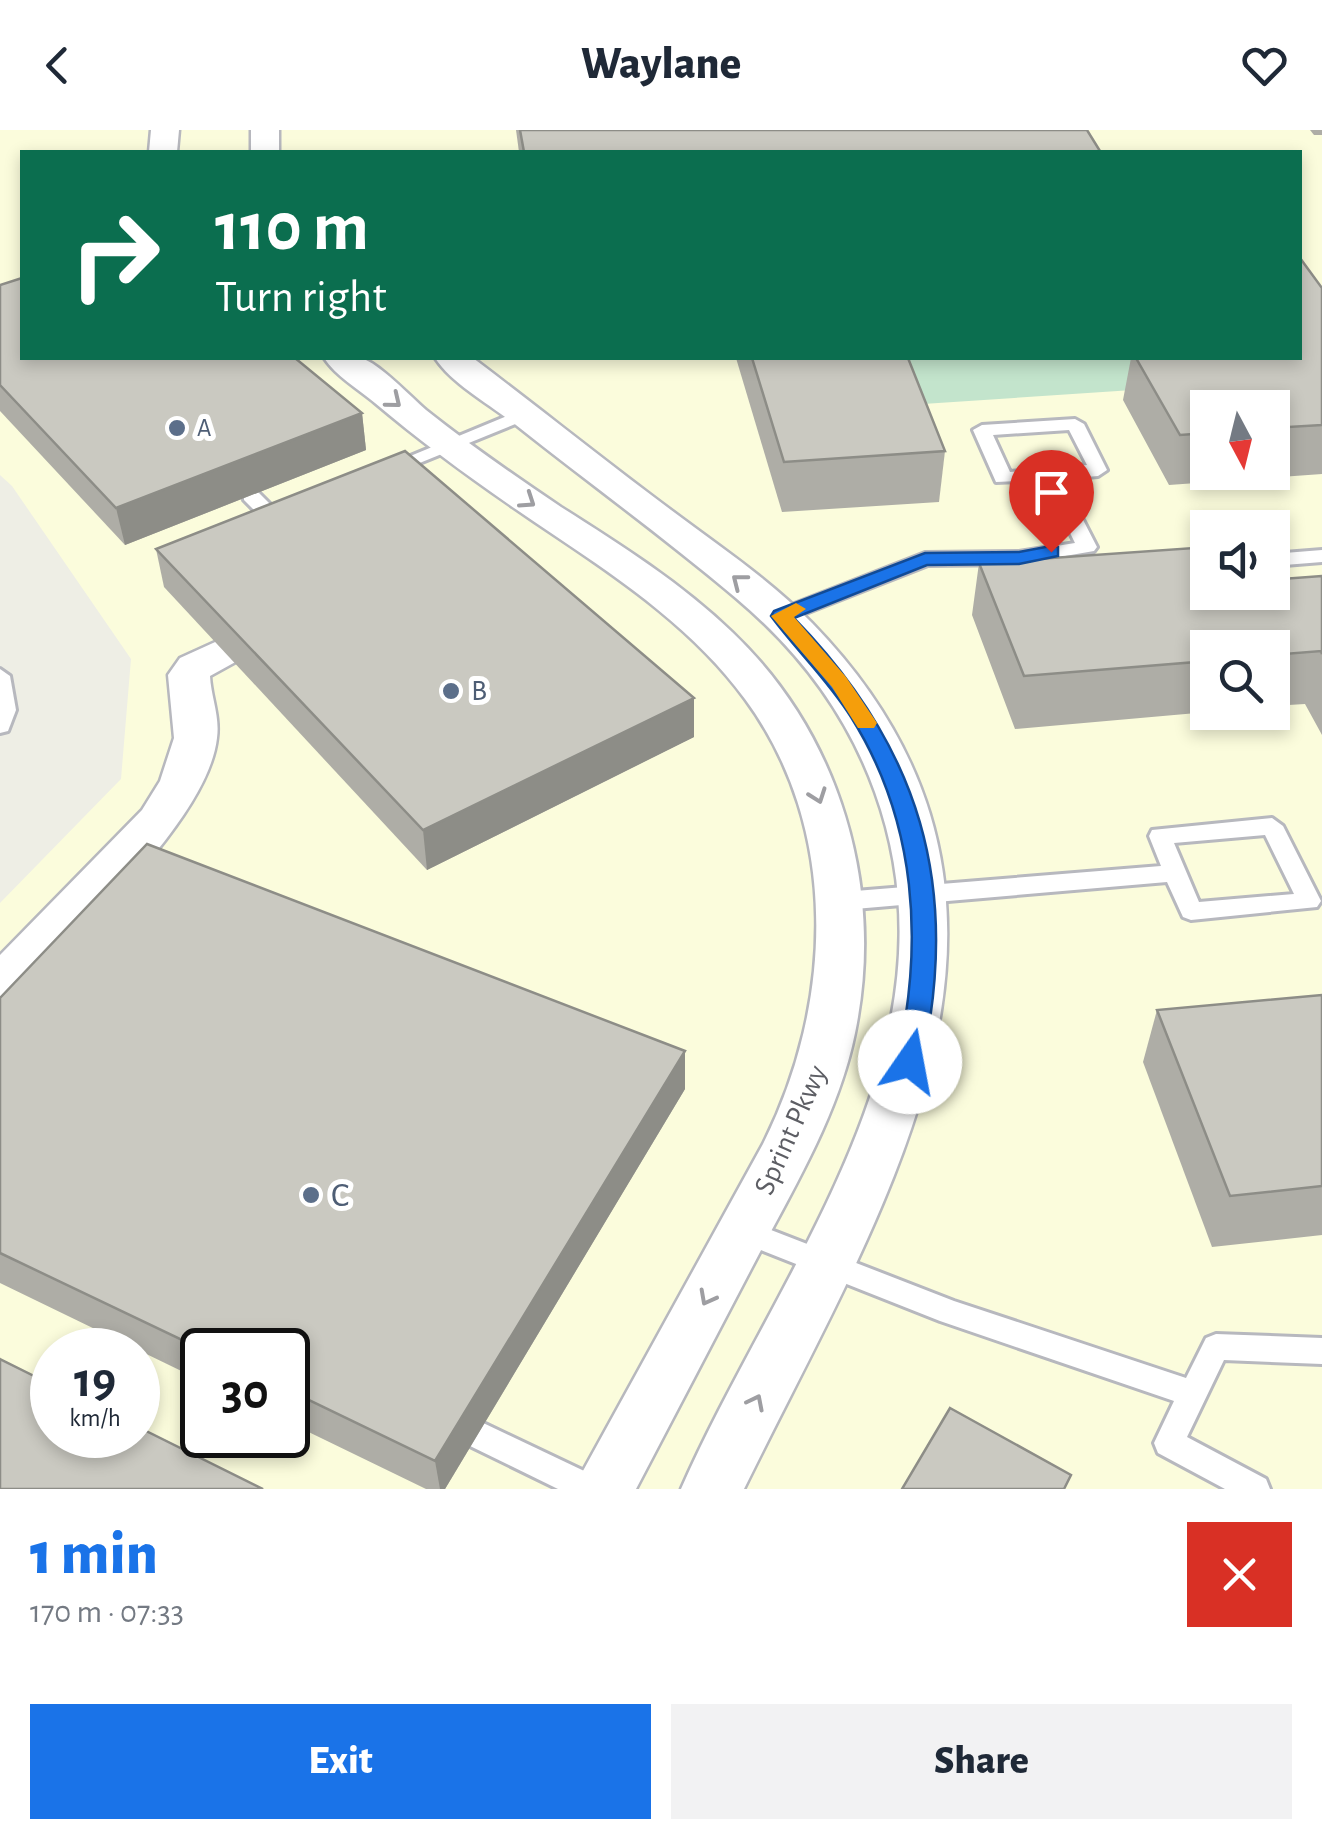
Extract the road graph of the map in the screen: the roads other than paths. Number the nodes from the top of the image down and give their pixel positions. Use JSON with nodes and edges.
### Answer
{"nodes":[{"id":1,"x":343,"y":360,"type":"edge"},
{"id":2,"x":455,"y":360,"type":"edge"},
{"id":3,"x":524,"y":414,"type":"junction"},
{"id":4,"x":448,"y":444,"type":"junction"},
{"id":5,"x":1050,"y":474,"type":"junction"},
{"id":6,"x":362,"y":479,"type":"edge"},
{"id":7,"x":250,"y":496,"type":"edge"},
{"id":8,"x":280,"y":517,"type":"edge"},
{"id":9,"x":1322,"y":556,"type":"edge"},
{"id":10,"x":1290,"y":559,"type":"edge"},
{"id":11,"x":781,"y":616,"type":"junction"},
{"id":12,"x":224,"y":651,"type":"edge"},
{"id":13,"x":0,"y":676,"type":"edge"},
{"id":14,"x":0,"y":726,"type":"edge"},
{"id":15,"x":1175,"y":873,"type":"junction"},
{"id":16,"x":924,"y":894,"type":"junction"},
{"id":17,"x":843,"y":902,"type":"junction"},
{"id":18,"x":0,"y":986,"type":"edge"},
{"id":19,"x":743,"y":1230,"type":"junction"},
{"id":20,"x":826,"y":1264,"type":"junction"},
{"id":21,"x":1322,"y":1351,"type":"edge"},
{"id":22,"x":1193,"y":1394,"type":"junction"},
{"id":23,"x":479,"y":1434,"type":"dead end"},
{"id":24,"x":590,"y":1489,"type":"edge"},
{"id":25,"x":604,"y":1489,"type":"edge"},
{"id":26,"x":712,"y":1489,"type":"edge"},
{"id":27,"x":1255,"y":1489,"type":"edge"}],
"edges":[{"from":1,"to":4,"type":"street","name":"Sprint Pkwy","one_way":true},
{"from":2,"to":3,"type":"street"},
{"from":3,"to":4,"type":"lane"},
{"from":11,"to":3,"type":"street","one_way":true},
{"from":4,"to":6,"type":"lane"},
{"from":4,"to":17,"type":"street","name":"Sprint Pkwy","one_way":true},
{"from":5,"to":5,"type":"lane"},
{"from":5,"to":11,"type":"lane"},
{"from":7,"to":8,"type":"lane"},
{"from":9,"to":10,"type":"lane"},
{"from":11,"to":16,"type":"street"},
{"from":12,"to":18,"type":"street"},
{"from":13,"to":14,"type":"lane"},
{"from":15,"to":15,"type":"lane"},
{"from":15,"to":16,"type":"lane"},
{"from":16,"to":17,"type":"lane"},
{"from":16,"to":20,"type":"street"},
{"from":17,"to":19,"type":"street","name":"Sprint Pkwy"},
{"from":19,"to":20,"type":"lane"},
{"from":19,"to":25,"type":"street","name":"Sprint Pkwy","one_way":true},
{"from":20,"to":22,"type":"lane"},
{"from":26,"to":20,"type":"street","one_way":true},
{"from":21,"to":22,"type":"lane"},
{"from":22,"to":27,"type":"lane"},
{"from":23,"to":24,"type":"lane"}]}
